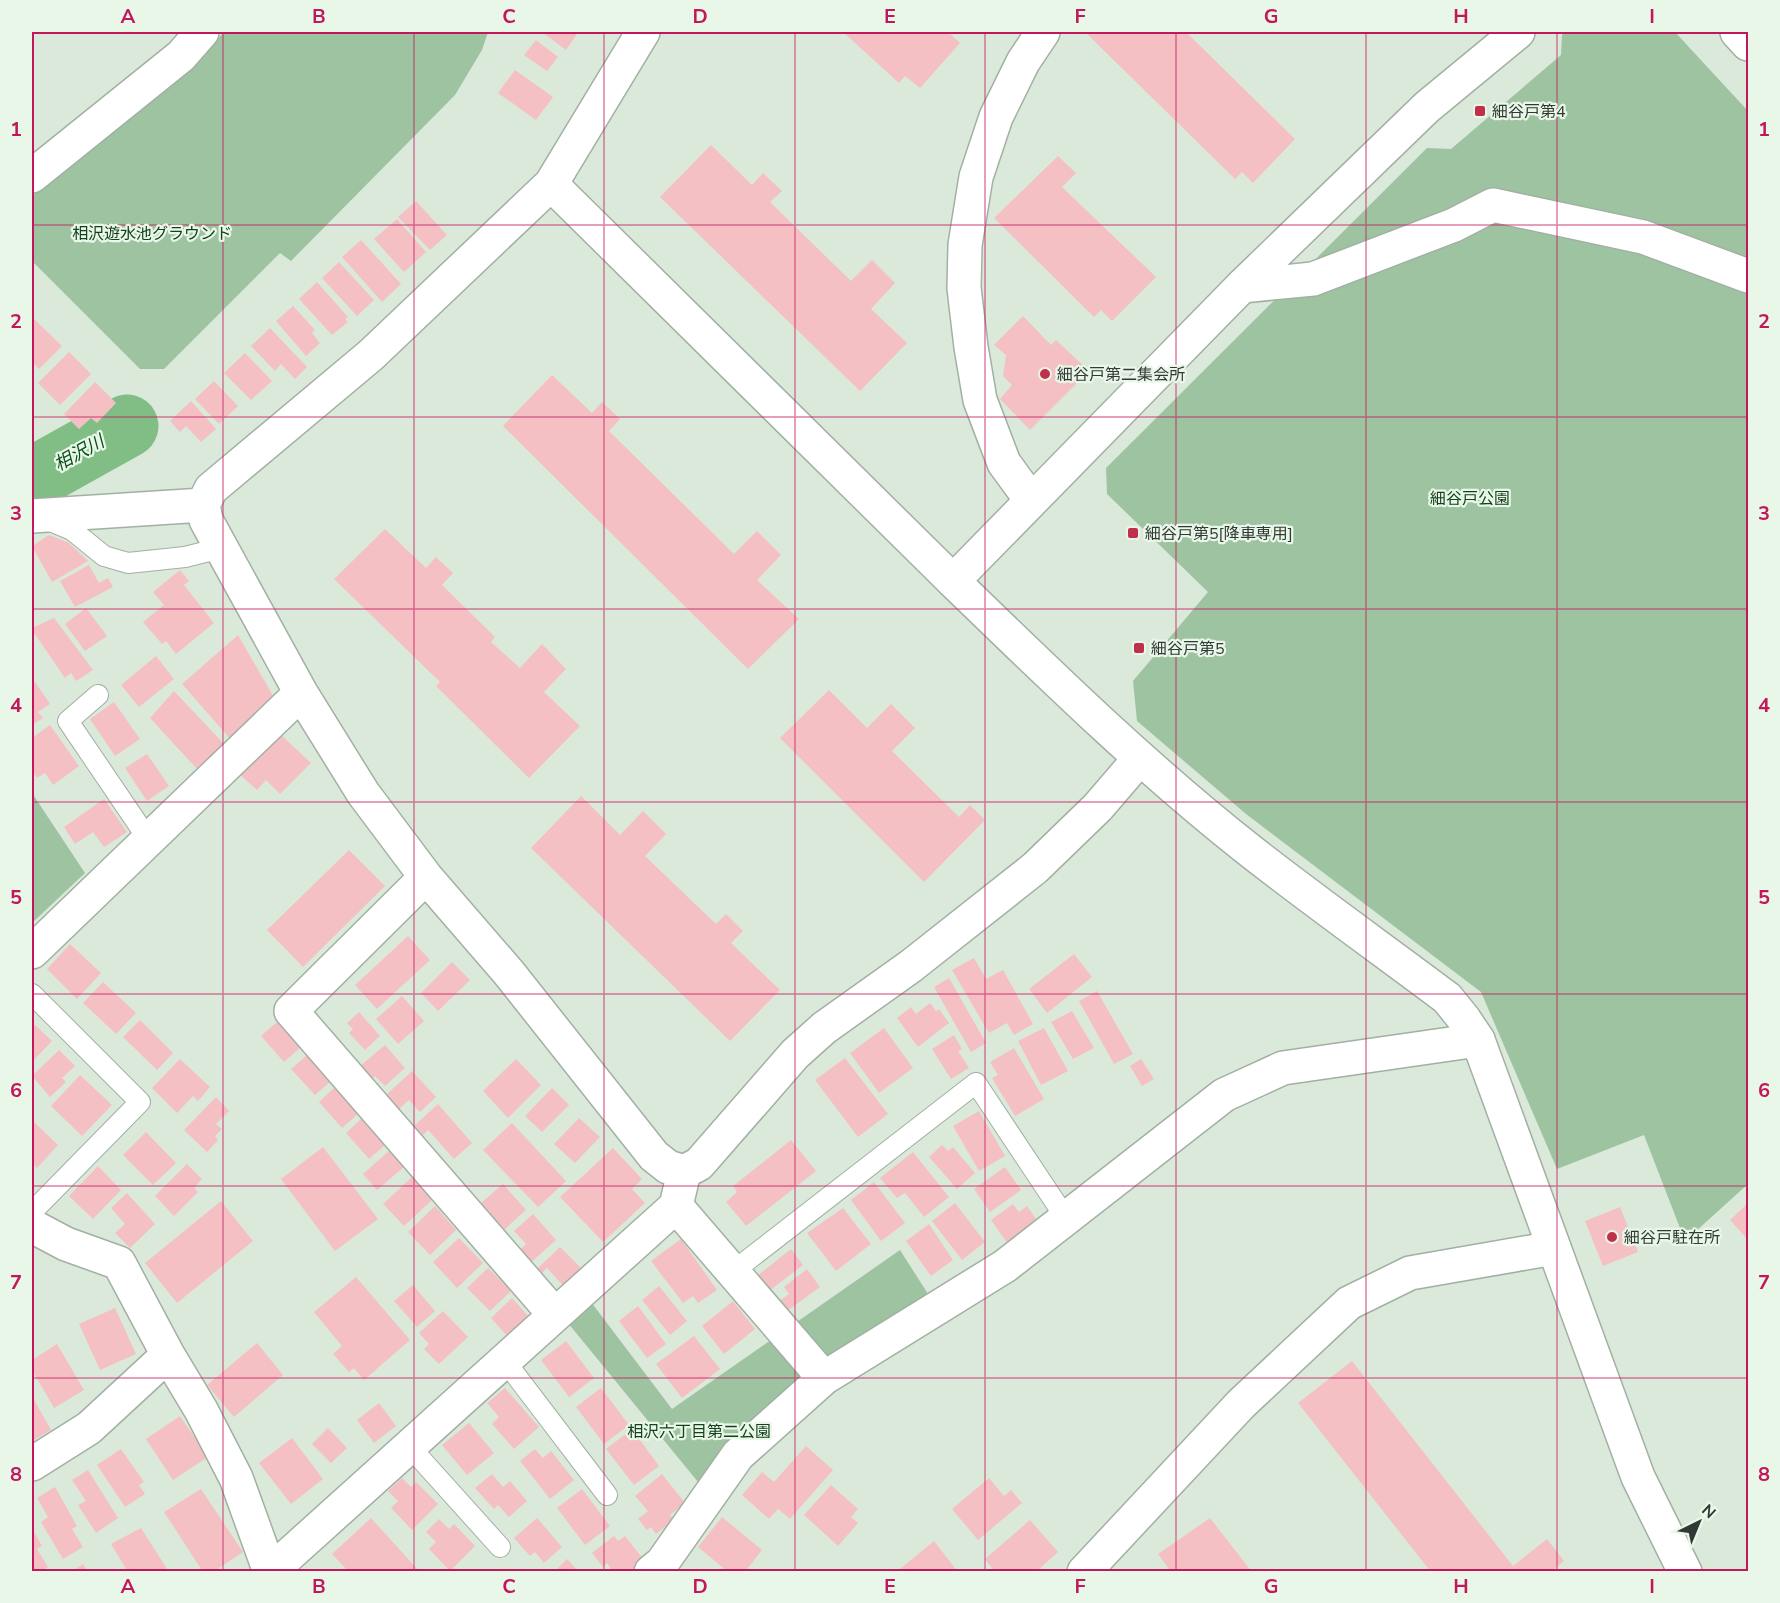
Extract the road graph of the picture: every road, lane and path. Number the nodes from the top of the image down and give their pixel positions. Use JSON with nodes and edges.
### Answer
{"nodes":[{"id":1,"x":202,"y":32,"type":"edge"},
{"id":2,"x":643,"y":32,"type":"edge"},
{"id":3,"x":1043,"y":32,"type":"edge"},
{"id":4,"x":1518,"y":32,"type":"edge"},
{"id":5,"x":1737,"y":32,"type":"edge"},
{"id":6,"x":1749,"y":44,"type":"edge"},
{"id":7,"x":32,"y":176,"type":"edge"},
{"id":8,"x":551,"y":184,"type":"junction"},
{"id":9,"x":1749,"y":276,"type":"edge"},
{"id":10,"x":1242,"y":285,"type":"junction"},
{"id":11,"x":1031,"y":500,"type":"junction"},
{"id":12,"x":203,"y":505,"type":"junction"},
{"id":13,"x":33,"y":515,"type":"edge"},
{"id":14,"x":221,"y":548,"type":"junction"},
{"id":15,"x":953,"y":580,"type":"junction"},
{"id":16,"x":302,"y":693,"type":"junction"},
{"id":17,"x":98,"y":695,"type":"dead end"},
{"id":18,"x":1140,"y":758,"type":"junction"},
{"id":19,"x":148,"y":839,"type":"junction"},
{"id":20,"x":426,"y":877,"type":"junction"},
{"id":21,"x":32,"y":952,"type":"edge"},
{"id":22,"x":32,"y":994,"type":"edge"},
{"id":23,"x":1478,"y":1040,"type":"junction"},
{"id":24,"x":684,"y":1172,"type":"junction"},
{"id":25,"x":675,"y":1206,"type":"junction"},
{"id":26,"x":32,"y":1212,"type":"edge"},
{"id":27,"x":1066,"y":1220,"type":"junction"},
{"id":28,"x":32,"y":1226,"type":"edge"},
{"id":29,"x":1554,"y":1248,"type":"junction"},
{"id":30,"x":731,"y":1273,"type":"junction"},
{"id":31,"x":555,"y":1315,"type":"junction"},
{"id":32,"x":168,"y":1355,"type":"junction"},
{"id":33,"x":505,"y":1361,"type":"junction"},
{"id":34,"x":824,"y":1378,"type":"junction"},
{"id":35,"x":410,"y":1447,"type":"junction"},
{"id":36,"x":32,"y":1464,"type":"edge"},
{"id":37,"x":608,"y":1495,"type":"dead end"},
{"id":38,"x":500,"y":1547,"type":"dead end"},
{"id":39,"x":270,"y":1572,"type":"edge"},
{"id":40,"x":651,"y":1572,"type":"edge"},
{"id":41,"x":1084,"y":1572,"type":"edge"},
{"id":42,"x":1685,"y":1572,"type":"edge"}],
"edges":[{"from":1,"to":7,"type":"street"},
{"from":2,"to":8,"type":"street"},
{"from":3,"to":11,"type":"street"},
{"from":4,"to":10,"type":"street"},
{"from":5,"to":6,"type":"street"},
{"from":8,"to":12,"type":"street"},
{"from":8,"to":15,"type":"street"},
{"from":9,"to":10,"type":"street"},
{"from":10,"to":11,"type":"street"},
{"from":11,"to":15,"type":"street"},
{"from":12,"to":13,"type":"street"},
{"from":12,"to":14,"type":"street"},
{"from":13,"to":14,"type":"lane"},
{"from":14,"to":16,"type":"street"},
{"from":15,"to":18,"type":"street"},
{"from":16,"to":19,"type":"street"},
{"from":16,"to":20,"type":"street"},
{"from":17,"to":19,"type":"lane"},
{"from":18,"to":23,"type":"street"},
{"from":18,"to":24,"type":"street"},
{"from":19,"to":21,"type":"street"},
{"from":20,"to":24,"type":"street"},
{"from":20,"to":31,"type":"street"},
{"from":22,"to":26,"type":"lane"},
{"from":23,"to":27,"type":"street"},
{"from":23,"to":29,"type":"street"},
{"from":24,"to":25,"type":"street"},
{"from":25,"to":30,"type":"street"},
{"from":25,"to":31,"type":"street"},
{"from":27,"to":30,"type":"lane"},
{"from":27,"to":34,"type":"street"},
{"from":28,"to":32,"type":"street"},
{"from":29,"to":41,"type":"street"},
{"from":29,"to":42,"type":"street"},
{"from":30,"to":34,"type":"street"},
{"from":31,"to":33,"type":"street"},
{"from":32,"to":36,"type":"street"},
{"from":32,"to":39,"type":"street"},
{"from":33,"to":35,"type":"street"},
{"from":33,"to":37,"type":"lane"},
{"from":34,"to":40,"type":"street"},
{"from":35,"to":38,"type":"lane"},
{"from":35,"to":39,"type":"street"}]}
